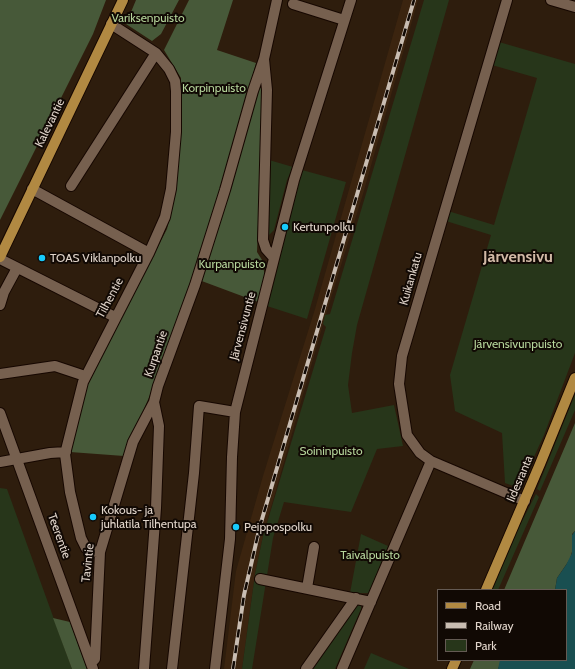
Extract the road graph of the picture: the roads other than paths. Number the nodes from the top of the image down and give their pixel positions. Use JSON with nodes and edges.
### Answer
{"nodes":[{"id":1,"x":123,"y":0,"type":"edge"},
{"id":2,"x":277,"y":0,"type":"edge"},
{"id":3,"x":351,"y":0,"type":"edge"},
{"id":4,"x":507,"y":0,"type":"edge"},
{"id":5,"x":551,"y":0,"type":"edge"},
{"id":6,"x":292,"y":4,"type":"dead end"},
{"id":7,"x":575,"y":7,"type":"edge"},
{"id":8,"x":344,"y":20,"type":"junction"},
{"id":9,"x":111,"y":24,"type":"junction"},
{"id":10,"x":156,"y":53,"type":"junction"},
{"id":11,"x":264,"y":59,"type":"junction"},
{"id":12,"x":71,"y":186,"type":"dead end"},
{"id":13,"x":32,"y":189,"type":"junction"},
{"id":14,"x":149,"y":253,"type":"junction"},
{"id":15,"x":0,"y":258,"type":"edge"},
{"id":16,"x":274,"y":258,"type":"junction"},
{"id":17,"x":18,"y":268,"type":"junction"},
{"id":18,"x":0,"y":304,"type":"edge"},
{"id":19,"x":115,"y":316,"type":"junction"},
{"id":20,"x":0,"y":374,"type":"edge"},
{"id":21,"x":85,"y":376,"type":"junction"},
{"id":22,"x":575,"y":378,"type":"edge"},
{"id":23,"x":154,"y":402,"type":"junction"},
{"id":24,"x":235,"y":412,"type":"junction"},
{"id":25,"x":0,"y":413,"type":"edge"},
{"id":26,"x":66,"y":452,"type":"junction"},
{"id":27,"x":16,"y":460,"type":"junction"},
{"id":28,"x":431,"y":461,"type":"junction"},
{"id":29,"x":0,"y":462,"type":"edge"},
{"id":30,"x":524,"y":501,"type":"junction"},
{"id":31,"x":314,"y":548,"type":"dead end"},
{"id":32,"x":100,"y":552,"type":"junction"},
{"id":33,"x":260,"y":579,"type":"dead end"},
{"id":34,"x":307,"y":588,"type":"junction"},
{"id":35,"x":486,"y":589,"type":"edge"},
{"id":36,"x":356,"y":598,"type":"junction"},
{"id":37,"x":371,"y":602,"type":"junction"},
{"id":38,"x":92,"y":666,"type":"edge"},
{"id":39,"x":144,"y":669,"type":"edge"},
{"id":40,"x":172,"y":669,"type":"edge"},
{"id":41,"x":215,"y":669,"type":"edge"},
{"id":42,"x":306,"y":669,"type":"edge"},
{"id":43,"x":342,"y":669,"type":"edge"}],
"edges":[{"from":1,"to":9,"type":"main road","name":"Kalevantie"},
{"from":2,"to":11,"type":"street"},
{"from":3,"to":8,"type":"street","name":"Järvensivuntie"},
{"from":4,"to":28,"type":"street","name":"Kuikankatu"},
{"from":5,"to":7,"type":"street"},
{"from":6,"to":8,"type":"street"},
{"from":8,"to":16,"type":"street","name":"Järvensivuntie"},
{"from":9,"to":10,"type":"street","name":"Tilhentie"},
{"from":9,"to":13,"type":"main road","name":"Kalevantie"},
{"from":10,"to":12,"type":"street"},
{"from":10,"to":14,"type":"street","name":"Tilhentie"},
{"from":11,"to":16,"type":"street"},
{"from":11,"to":23,"type":"street","name":"Kurpantie"},
{"from":13,"to":14,"type":"street"},
{"from":13,"to":15,"type":"main road","name":"Kalevantie"},
{"from":14,"to":19,"type":"street","name":"Tilhentie"},
{"from":15,"to":17,"type":"street"},
{"from":16,"to":24,"type":"street","name":"Järvensivuntie"},
{"from":17,"to":18,"type":"street"},
{"from":17,"to":19,"type":"street"},
{"from":19,"to":21,"type":"street","name":"Tilhentie"},
{"from":20,"to":21,"type":"street"},
{"from":21,"to":26,"type":"street","name":"Tilhentie"},
{"from":22,"to":30,"type":"main road","name":"Iidesranta"},
{"from":23,"to":32,"type":"street","name":"Tavintie"},
{"from":23,"to":39,"type":"street","name":"Kurpantie"},
{"from":24,"to":40,"type":"street"},
{"from":24,"to":41,"type":"street","name":"Järvensivuntie"},
{"from":25,"to":27,"type":"street","name":"Teerentie"},
{"from":26,"to":27,"type":"street"},
{"from":26,"to":32,"type":"street","name":"Tilhentie"},
{"from":27,"to":29,"type":"street"},
{"from":27,"to":38,"type":"street","name":"Teerentie"},
{"from":28,"to":30,"type":"street","name":"Kuikankatu"},
{"from":28,"to":37,"type":"street"},
{"from":30,"to":35,"type":"main road","name":"Iidesranta"},
{"from":31,"to":34,"type":"street"},
{"from":32,"to":38,"type":"street","name":"Tavintie"},
{"from":33,"to":34,"type":"street"},
{"from":34,"to":36,"type":"street"},
{"from":36,"to":37,"type":"street"},
{"from":36,"to":42,"type":"street"},
{"from":37,"to":43,"type":"street"}]}
